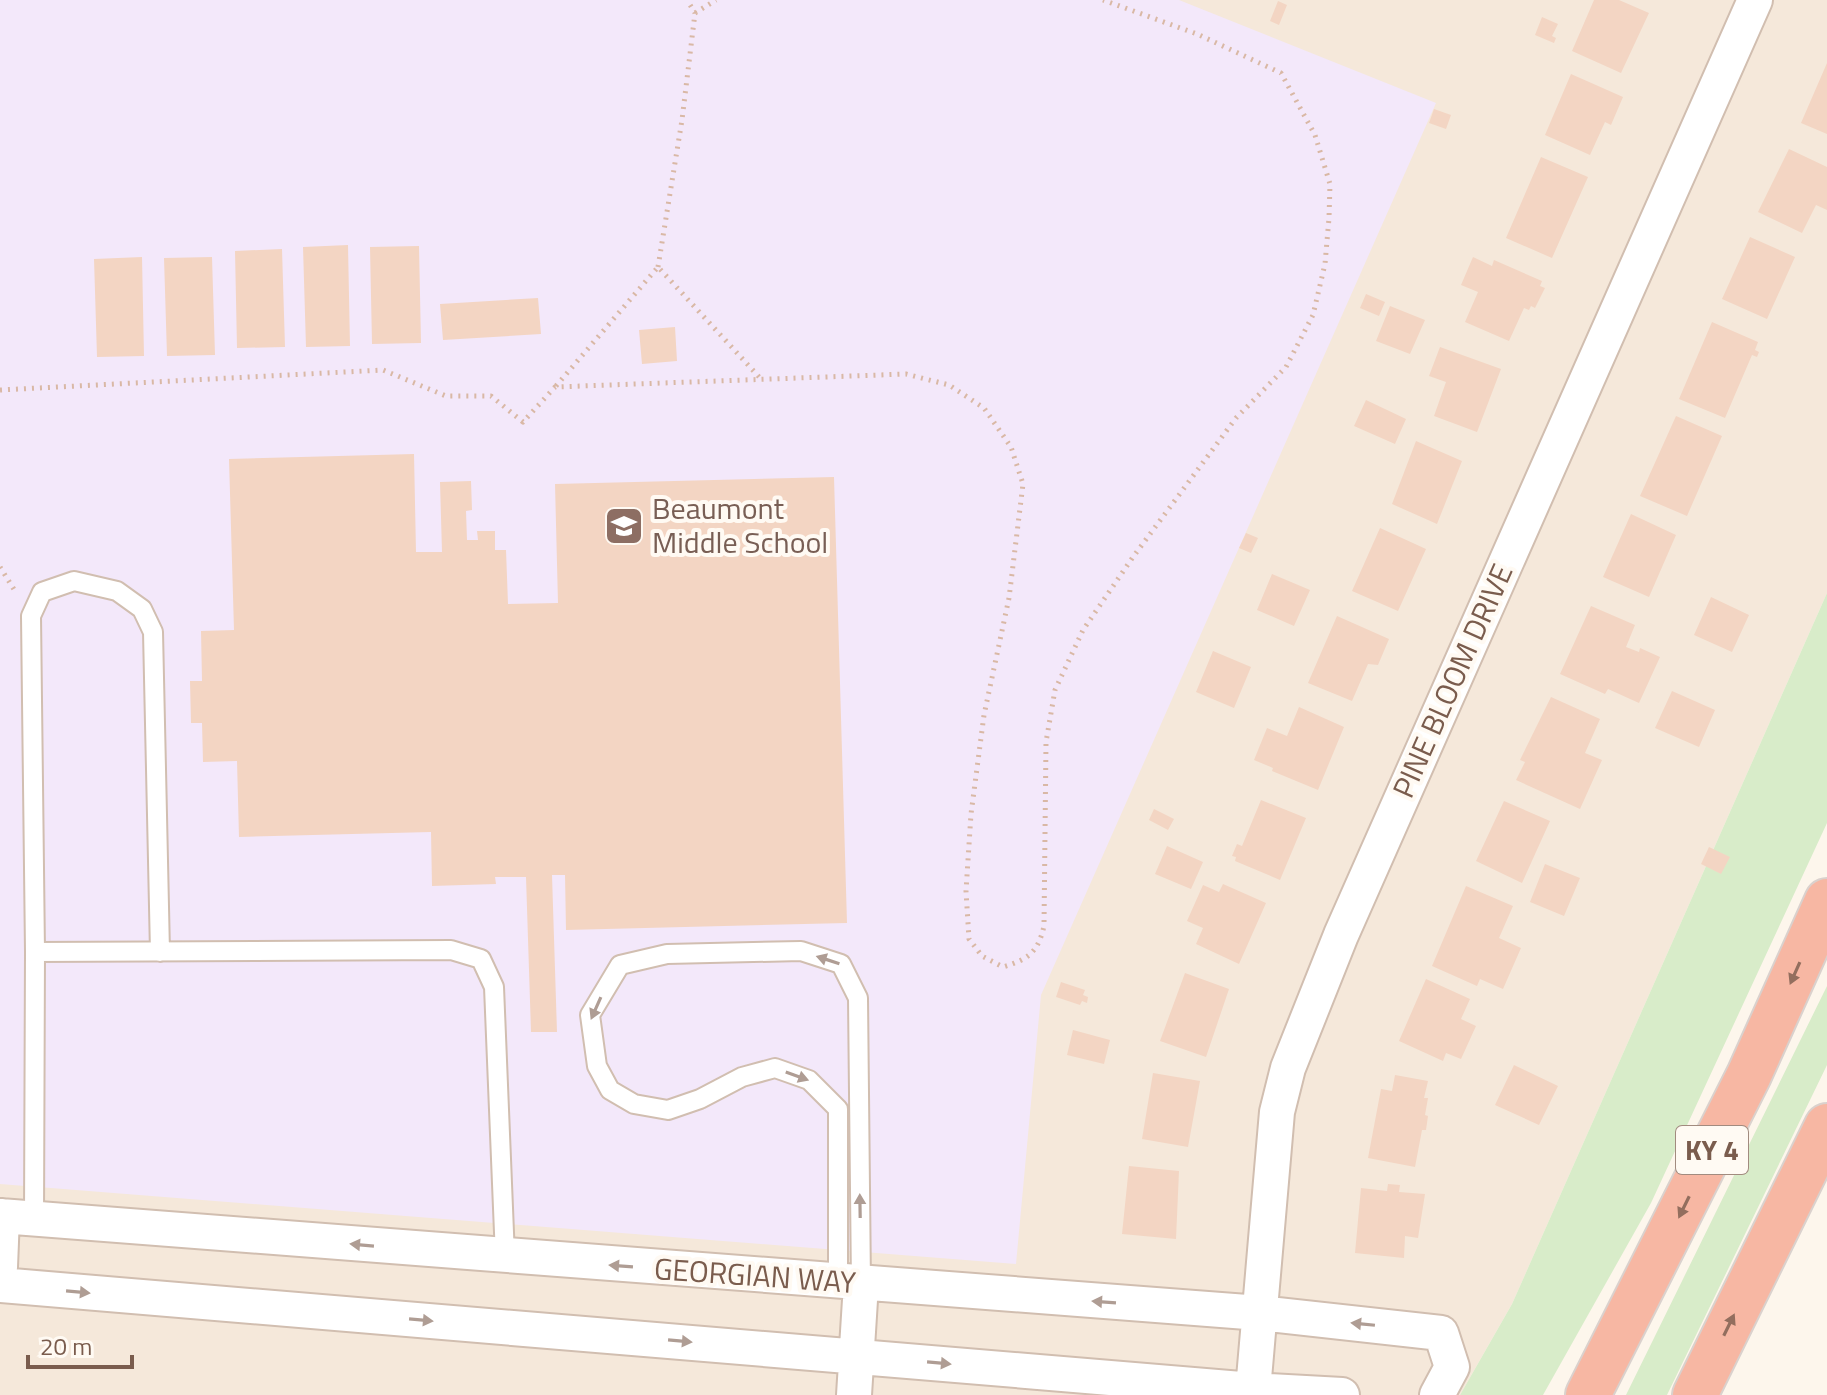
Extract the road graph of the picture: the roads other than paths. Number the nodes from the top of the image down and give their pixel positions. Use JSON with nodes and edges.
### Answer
{"nodes":[{"id":1,"x":1755,"y":0,"type":"edge"},
{"id":2,"x":1827,"y":901,"type":"edge"},
{"id":3,"x":35,"y":952,"type":"junction"},
{"id":4,"x":160,"y":952,"type":"junction"},
{"id":5,"x":1827,"y":1126,"type":"edge"},
{"id":6,"x":12,"y":1217,"type":"edge"},
{"id":7,"x":505,"y":1257,"type":"junction"},
{"id":8,"x":0,"y":1267,"type":"edge"},
{"id":9,"x":849,"y":1283,"type":"junction"},
{"id":10,"x":0,"y":1285,"type":"edge"},
{"id":11,"x":1260,"y":1313,"type":"junction"},
{"id":12,"x":857,"y":1355,"type":"junction"},
{"id":13,"x":1253,"y":1390,"type":"junction"},
{"id":14,"x":854,"y":1395,"type":"edge"},
{"id":15,"x":1342,"y":1395,"type":"edge"},
{"id":16,"x":1437,"y":1395,"type":"edge"},
{"id":17,"x":1588,"y":1395,"type":"edge"},
{"id":18,"x":1695,"y":1395,"type":"edge"}],
"edges":[{"from":1,"to":11,"type":"street","name":"PINE BLOOM DRIVE"},
{"from":2,"to":17,"type":"highway","number":"KY 4","one_way":true},
{"from":3,"to":4,"type":"lane"},
{"from":3,"to":4,"type":"lane"},
{"from":3,"to":6,"type":"lane"},
{"from":4,"to":7,"type":"lane"},
{"from":18,"to":5,"type":"highway","one_way":true},
{"from":7,"to":6,"type":"street","name":"GEORGIAN WAY","one_way":true},
{"from":6,"to":8,"type":"street"},
{"from":9,"to":7,"type":"street","name":"GEORGIAN WAY","one_way":true},
{"from":9,"to":9,"type":"lane","one_way":true},
{"from":11,"to":9,"type":"street","name":"GEORGIAN WAY","one_way":true},
{"from":9,"to":12,"type":"street"},
{"from":10,"to":12,"type":"street","one_way":true},
{"from":11,"to":13,"type":"street","name":"PINE BLOOM DRIVE"},
{"from":16,"to":11,"type":"street","name":"GEORGIAN WAY","one_way":true},
{"from":12,"to":13,"type":"street","one_way":true},
{"from":12,"to":14,"type":"street"},
{"from":13,"to":15,"type":"street"}]}
